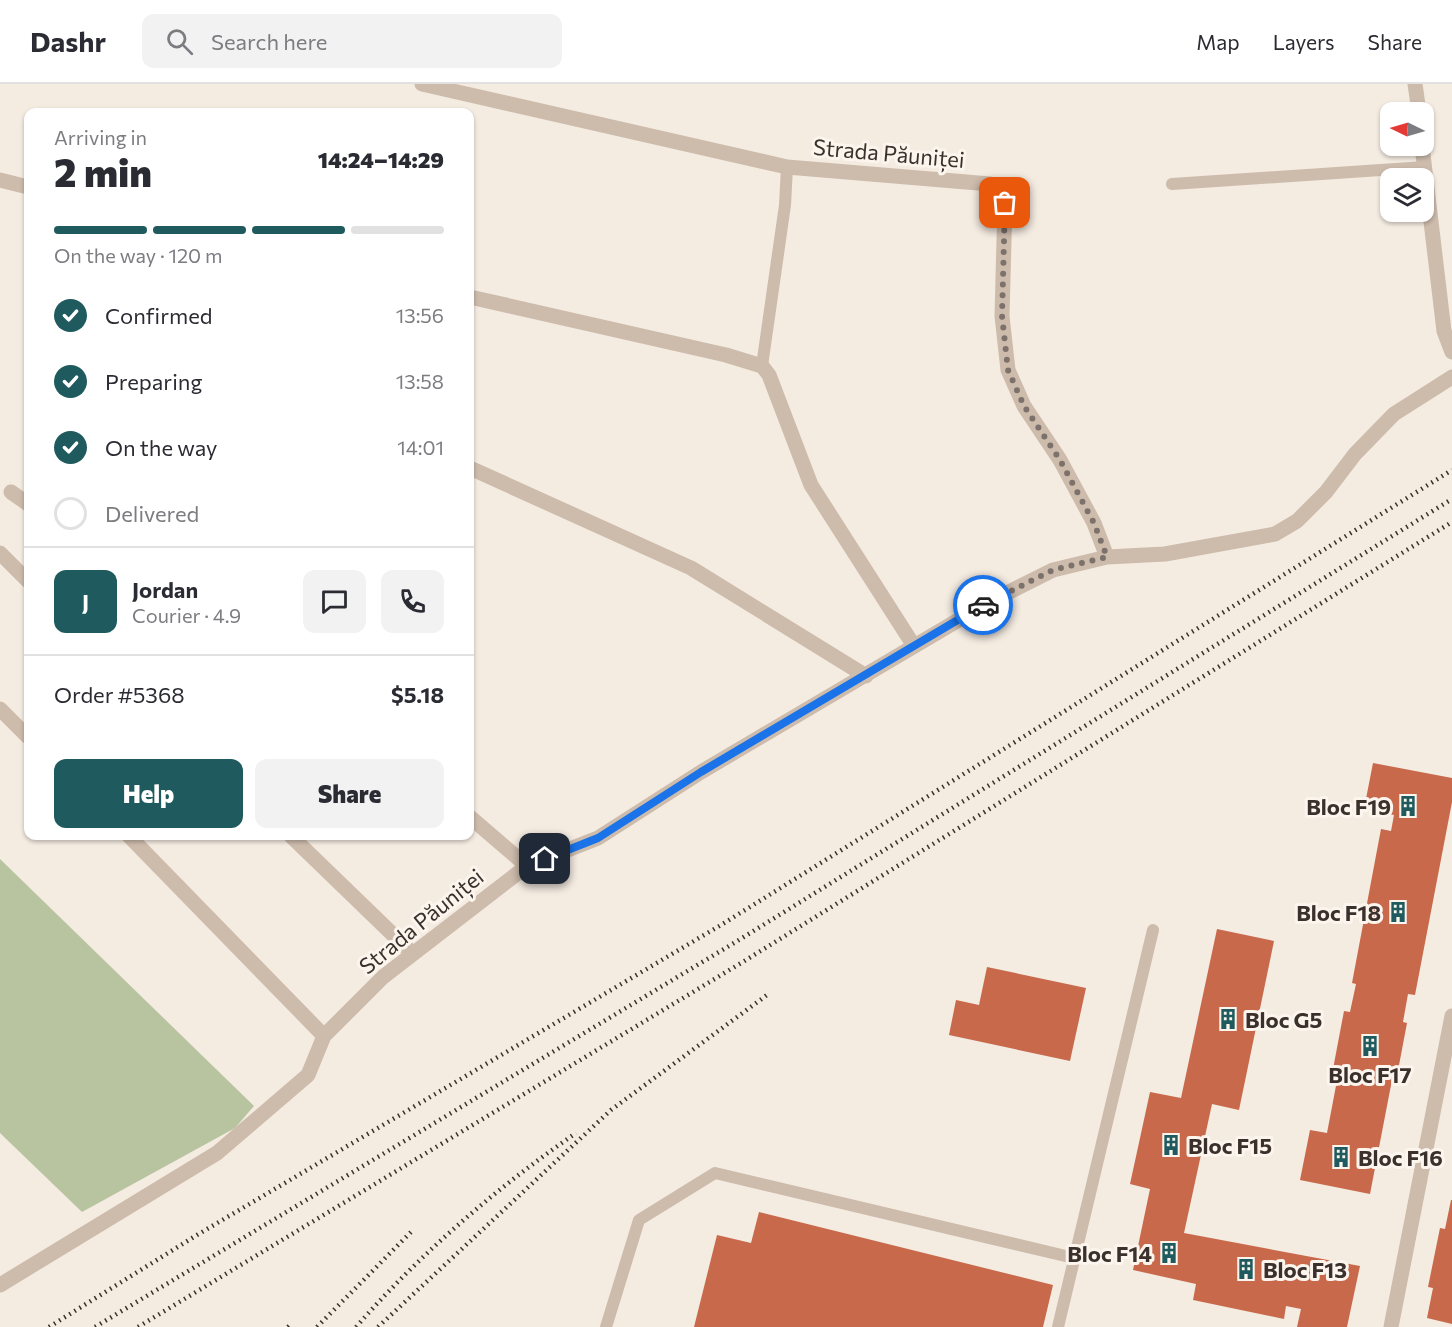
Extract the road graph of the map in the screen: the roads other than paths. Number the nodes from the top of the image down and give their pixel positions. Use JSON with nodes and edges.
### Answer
{"nodes":[{"id":1,"x":422,"y":84,"type":"edge"},
{"id":2,"x":1415,"y":84,"type":"edge"},
{"id":3,"x":1418,"y":102,"type":"edge"},
{"id":4,"x":1423,"y":156,"type":"edge"},
{"id":5,"x":787,"y":167,"type":"junction"},
{"id":6,"x":1425,"y":167,"type":"junction"},
{"id":7,"x":0,"y":180,"type":"edge"},
{"id":8,"x":1172,"y":184,"type":"dead end"},
{"id":9,"x":24,"y":187,"type":"edge"},
{"id":10,"x":474,"y":298,"type":"edge"},
{"id":11,"x":1452,"y":352,"type":"edge"},
{"id":12,"x":762,"y":366,"type":"junction"},
{"id":13,"x":1452,"y":376,"type":"edge"},
{"id":14,"x":474,"y":470,"type":"edge"},
{"id":15,"x":11,"y":492,"type":"dead end"},
{"id":16,"x":24,"y":501,"type":"edge"},
{"id":17,"x":0,"y":553,"type":"edge"},
{"id":18,"x":1107,"y":557,"type":"junction"},
{"id":19,"x":24,"y":576,"type":"edge"},
{"id":20,"x":914,"y":646,"type":"junction"},
{"id":21,"x":866,"y":676,"type":"junction"},
{"id":22,"x":0,"y":709,"type":"edge"},
{"id":23,"x":24,"y":733,"type":"edge"},
{"id":24,"x":474,"y":820,"type":"edge"},
{"id":25,"x":133,"y":840,"type":"edge"},
{"id":26,"x":295,"y":840,"type":"edge"},
{"id":27,"x":527,"y":866,"type":"junction"},
{"id":28,"x":1153,"y":930,"type":"dead end"},
{"id":29,"x":412,"y":953,"type":"junction"},
{"id":30,"x":1452,"y":1016,"type":"edge"},
{"id":31,"x":324,"y":1036,"type":"junction"},
{"id":32,"x":1074,"y":1258,"type":"junction"},
{"id":33,"x":0,"y":1284,"type":"edge"},
{"id":34,"x":606,"y":1327,"type":"edge"},
{"id":35,"x":1058,"y":1327,"type":"edge"},
{"id":36,"x":1391,"y":1327,"type":"edge"}],
"edges":[{"from":1,"to":5,"type":"street","name":"Strada Păuniței"},
{"from":2,"to":3,"type":"street"},
{"from":4,"to":6,"type":"street"},
{"from":5,"to":12,"type":"lane"},
{"from":5,"to":18,"type":"street","name":"Strada Păuniței"},
{"from":6,"to":8,"type":"lane"},
{"from":6,"to":11,"type":"street"},
{"from":7,"to":9,"type":"street"},
{"from":10,"to":12,"type":"street"},
{"from":12,"to":20,"type":"street"},
{"from":13,"to":18,"type":"street","name":"Strada Păuniței"},
{"from":14,"to":21,"type":"street"},
{"from":15,"to":16,"type":"street"},
{"from":17,"to":19,"type":"street"},
{"from":18,"to":20,"type":"street","name":"Strada Păuniței"},
{"from":20,"to":21,"type":"street","name":"Strada Păuniței"},
{"from":21,"to":27,"type":"street","name":"Strada Păuniței"},
{"from":22,"to":23,"type":"street"},
{"from":24,"to":27,"type":"street"},
{"from":25,"to":31,"type":"street"},
{"from":26,"to":29,"type":"street"},
{"from":27,"to":29,"type":"street","name":"Strada Păuniței"},
{"from":28,"to":32,"type":"lane"},
{"from":29,"to":31,"type":"street","name":"Strada Păuniței"},
{"from":30,"to":36,"type":"street"},
{"from":31,"to":33,"type":"street","name":"Strada Păuniței"},
{"from":32,"to":34,"type":"lane"},
{"from":32,"to":35,"type":"lane"}]}
